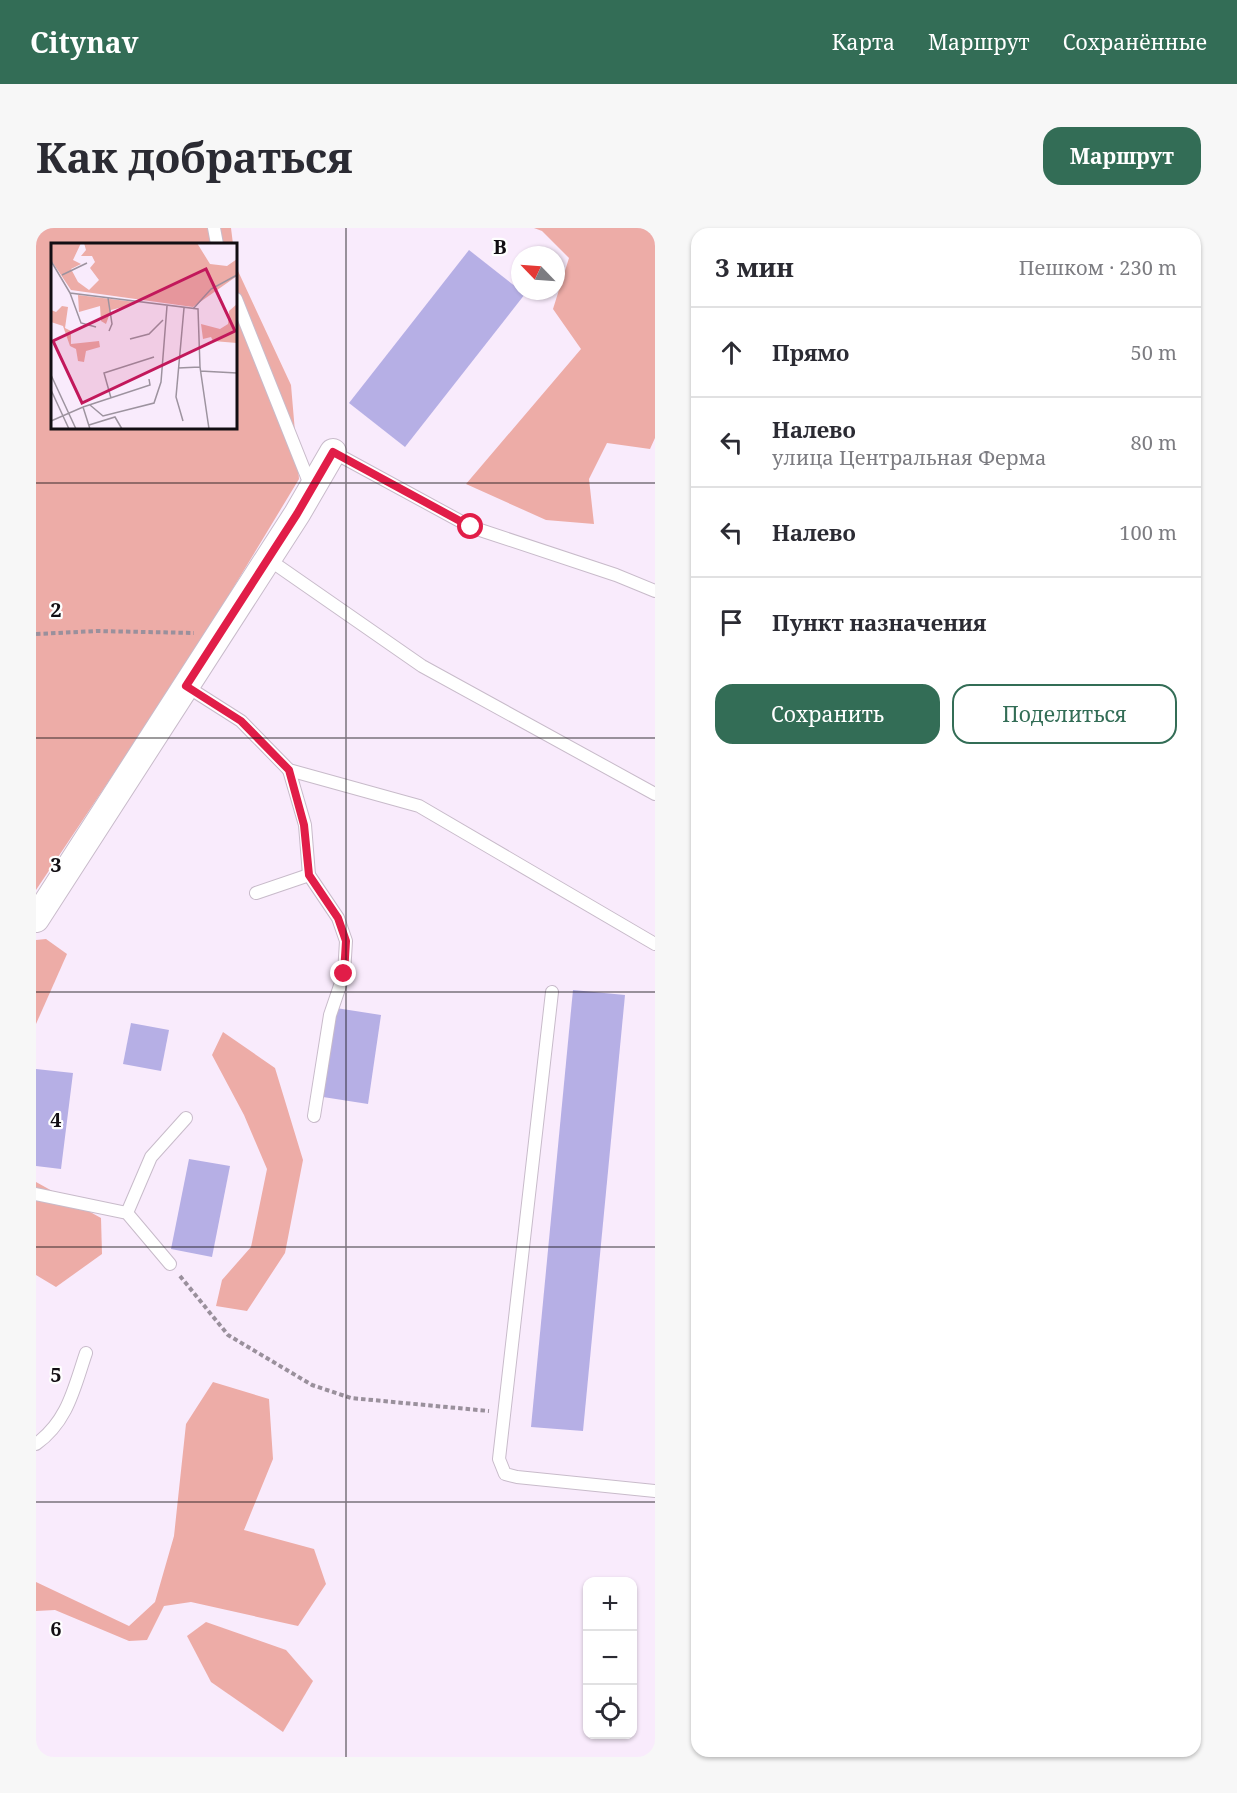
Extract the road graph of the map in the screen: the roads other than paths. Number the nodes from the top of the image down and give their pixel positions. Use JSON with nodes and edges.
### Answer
{"nodes":[{"id":1,"x":214,"y":228,"type":"edge"},
{"id":2,"x":217,"y":243,"type":"edge"},
{"id":3,"x":237,"y":301,"type":"edge"},
{"id":4,"x":333,"y":452,"type":"joint"},
{"id":5,"x":312,"y":488,"type":"junction"},
{"id":6,"x":268,"y":559,"type":"junction"},
{"id":7,"x":655,"y":591,"type":"edge"},
{"id":8,"x":186,"y":686,"type":"junction"},
{"id":9,"x":289,"y":770,"type":"junction"},
{"id":10,"x":655,"y":794,"type":"edge"},
{"id":11,"x":309,"y":875,"type":"junction"},
{"id":12,"x":256,"y":893,"type":"dead end"},
{"id":13,"x":36,"y":919,"type":"edge"},
{"id":14,"x":655,"y":944,"type":"edge"},
{"id":15,"x":552,"y":992,"type":"dead end"},
{"id":16,"x":314,"y":1116,"type":"dead end"},
{"id":17,"x":186,"y":1118,"type":"dead end"},
{"id":18,"x":36,"y":1194,"type":"edge"},
{"id":19,"x":127,"y":1213,"type":"junction"},
{"id":20,"x":170,"y":1264,"type":"road end"},
{"id":21,"x":86,"y":1353,"type":"dead end"},
{"id":22,"x":36,"y":1444,"type":"edge"},
{"id":23,"x":655,"y":1491,"type":"edge"}],
"edges":[{"from":1,"to":2,"type":"lane"},
{"from":3,"to":5,"type":"lane"},
{"from":4,"to":5,"type":"street"},
{"from":4,"to":7,"type":"lane"},
{"from":5,"to":6,"type":"street"},
{"from":6,"to":8,"type":"street"},
{"from":6,"to":10,"type":"lane"},
{"from":8,"to":9,"type":"lane"},
{"from":8,"to":13,"type":"street"},
{"from":9,"to":11,"type":"lane"},
{"from":9,"to":14,"type":"lane"},
{"from":11,"to":12,"type":"lane"},
{"from":11,"to":16,"type":"lane"},
{"from":15,"to":23,"type":"lane"},
{"from":17,"to":19,"type":"lane"},
{"from":18,"to":19,"type":"lane"},
{"from":19,"to":20,"type":"lane"},
{"from":21,"to":22,"type":"lane"}]}
